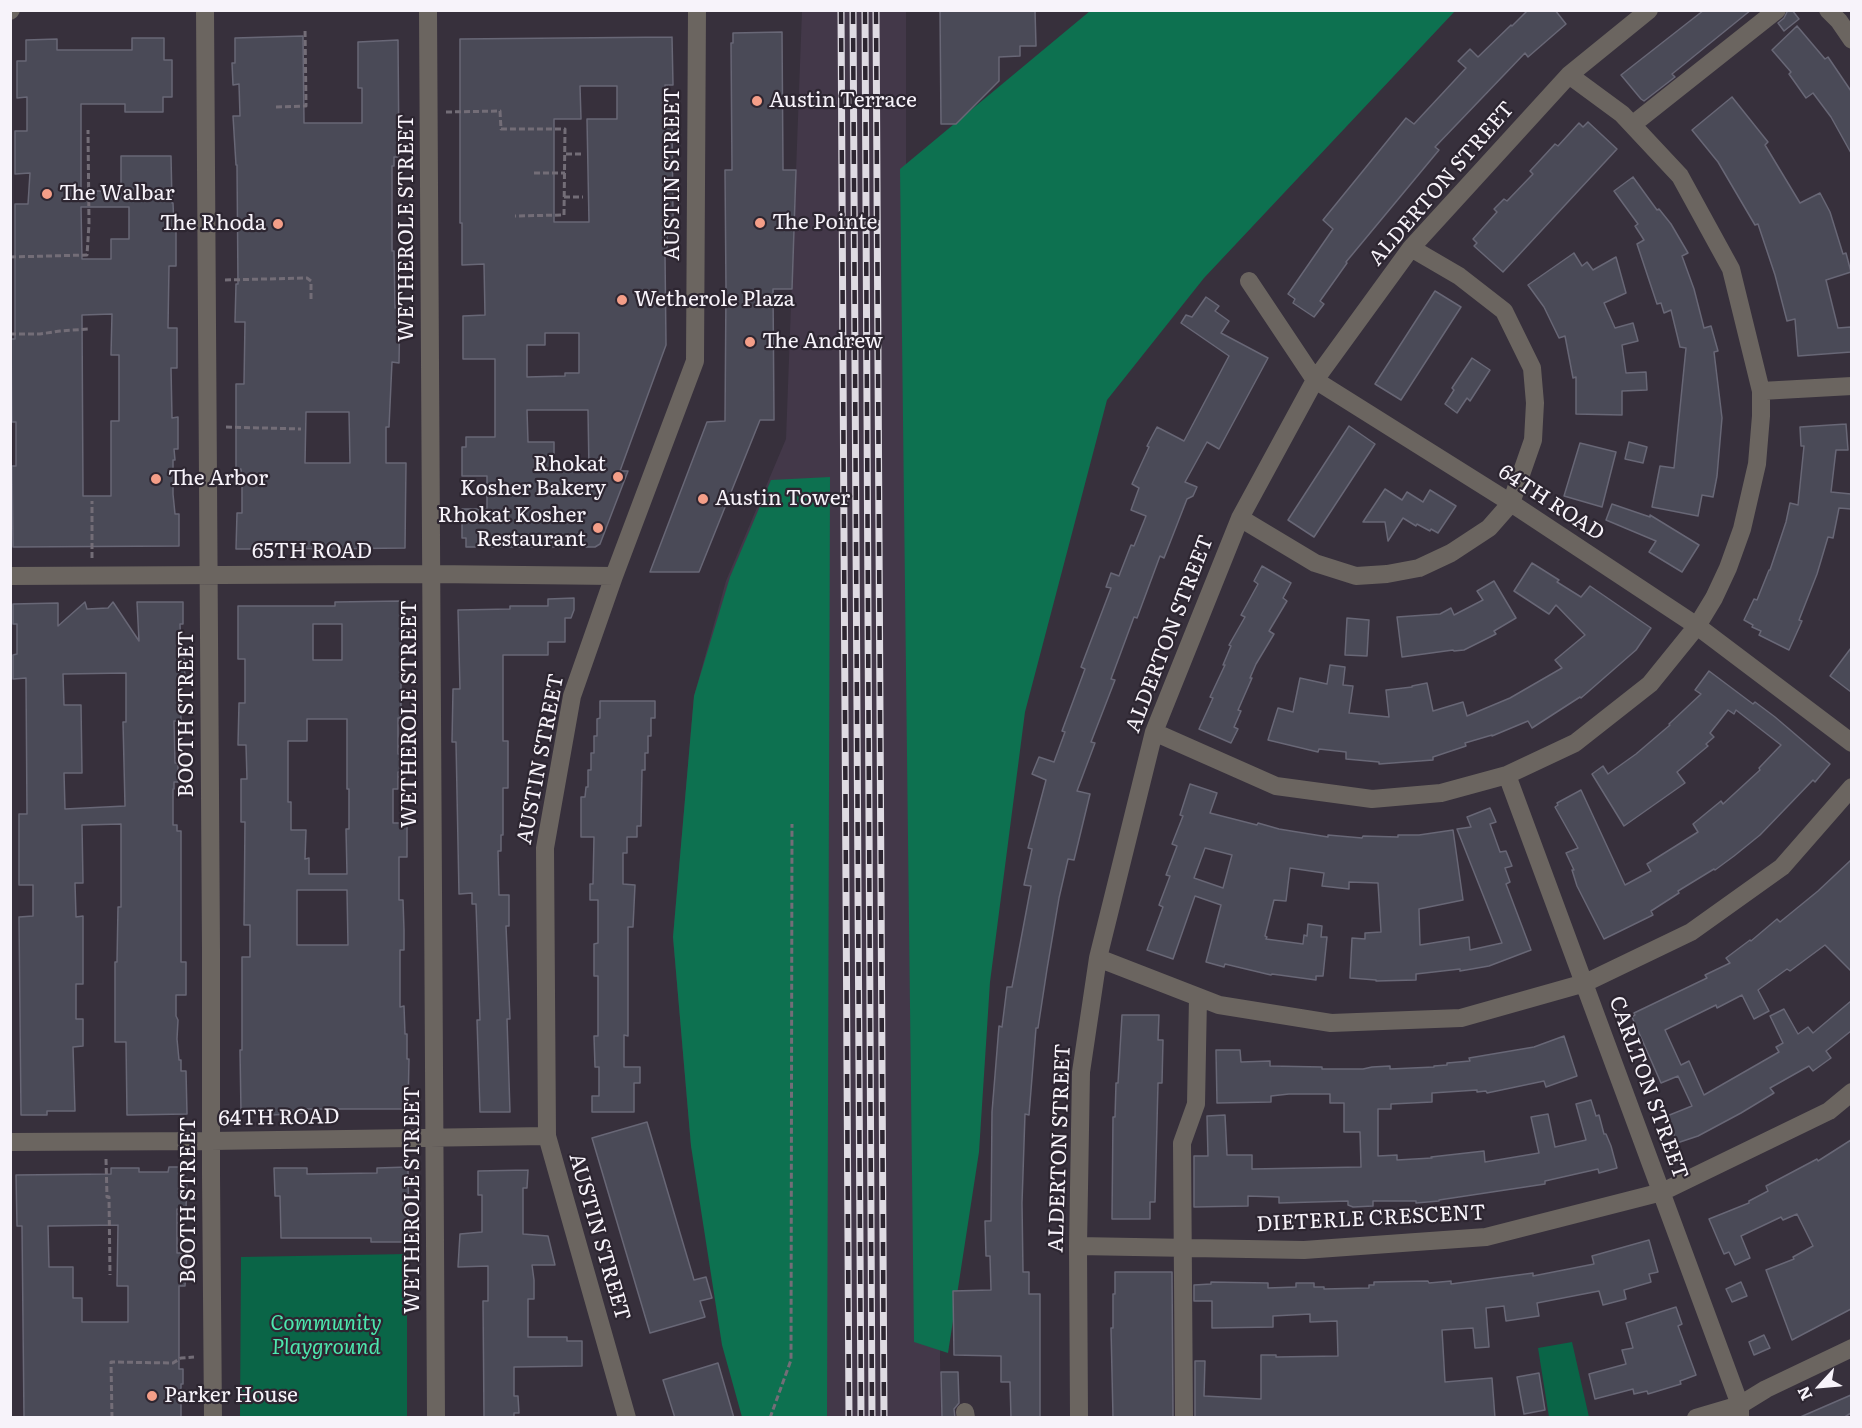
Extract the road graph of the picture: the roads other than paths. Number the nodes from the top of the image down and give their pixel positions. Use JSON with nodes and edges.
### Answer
{"nodes":[{"id":1,"x":205,"y":10,"type":"edge"},
{"id":2,"x":428,"y":10,"type":"edge"},
{"id":3,"x":697,"y":10,"type":"edge"},
{"id":4,"x":1649,"y":10,"type":"edge"},
{"id":5,"x":1777,"y":10,"type":"edge"},
{"id":6,"x":1828,"y":10,"type":"edge"},
{"id":7,"x":1851,"y":39,"type":"edge"},
{"id":8,"x":1569,"y":75,"type":"junction"},
{"id":9,"x":1632,"y":125,"type":"junction"},
{"id":10,"x":1411,"y":248,"type":"junction"},
{"id":11,"x":1248,"y":281,"type":"dead end"},
{"id":12,"x":1316,"y":380,"type":"junction"},
{"id":13,"x":1851,"y":386,"type":"edge"},
{"id":14,"x":1761,"y":391,"type":"junction"},
{"id":15,"x":1511,"y":503,"type":"junction"},
{"id":16,"x":1240,"y":518,"type":"junction"},
{"id":17,"x":432,"y":574,"type":"junction"},
{"id":18,"x":209,"y":575,"type":"junction"},
{"id":19,"x":10,"y":576,"type":"edge"},
{"id":20,"x":614,"y":576,"type":"junction"},
{"id":21,"x":1697,"y":626,"type":"junction"},
{"id":22,"x":1154,"y":732,"type":"junction"},
{"id":23,"x":1851,"y":743,"type":"edge"},
{"id":24,"x":1507,"y":775,"type":"junction"},
{"id":25,"x":1851,"y":787,"type":"edge"},
{"id":26,"x":1098,"y":958,"type":"junction"},
{"id":27,"x":1585,"y":983,"type":"junction"},
{"id":28,"x":1198,"y":997,"type":"junction"},
{"id":29,"x":1851,"y":1092,"type":"edge"},
{"id":30,"x":547,"y":1136,"type":"junction"},
{"id":31,"x":435,"y":1139,"type":"junction"},
{"id":32,"x":211,"y":1141,"type":"junction"},
{"id":33,"x":10,"y":1142,"type":"edge"},
{"id":34,"x":1662,"y":1192,"type":"junction"},
{"id":35,"x":1078,"y":1246,"type":"junction"},
{"id":36,"x":1182,"y":1248,"type":"junction"},
{"id":37,"x":1851,"y":1348,"type":"edge"},
{"id":38,"x":1740,"y":1411,"type":"edge"},
{"id":39,"x":213,"y":1418,"type":"edge"},
{"id":40,"x":436,"y":1418,"type":"edge"},
{"id":41,"x":627,"y":1418,"type":"edge"},
{"id":42,"x":1079,"y":1418,"type":"edge"},
{"id":43,"x":1184,"y":1418,"type":"edge"},
{"id":44,"x":1696,"y":1418,"type":"edge"}],
"edges":[{"from":1,"to":18,"type":"street","name":"BOOTH STREET"},
{"from":2,"to":17,"type":"street","name":"WETHEROLE STREET"},
{"from":3,"to":20,"type":"street","name":"AUSTIN STREET"},
{"from":4,"to":8,"type":"street","name":"ALDERTON STREET"},
{"from":5,"to":9,"type":"street"},
{"from":6,"to":7,"type":"street"},
{"from":8,"to":9,"type":"street"},
{"from":8,"to":10,"type":"street","name":"ALDERTON STREET"},
{"from":9,"to":14,"type":"street"},
{"from":10,"to":12,"type":"street","name":"ALDERTON STREET"},
{"from":10,"to":15,"type":"street"},
{"from":11,"to":12,"type":"street","name":"64TH ROAD"},
{"from":12,"to":15,"type":"street","name":"64TH ROAD"},
{"from":12,"to":16,"type":"street","name":"ALDERTON STREET"},
{"from":13,"to":14,"type":"street"},
{"from":14,"to":21,"type":"street"},
{"from":15,"to":16,"type":"street"},
{"from":15,"to":21,"type":"street","name":"64TH ROAD"},
{"from":16,"to":22,"type":"street","name":"ALDERTON STREET"},
{"from":17,"to":18,"type":"street","name":"65TH ROAD"},
{"from":17,"to":20,"type":"street","name":"65TH ROAD"},
{"from":17,"to":31,"type":"street","name":"WETHEROLE STREET"},
{"from":18,"to":19,"type":"street","name":"65TH ROAD"},
{"from":18,"to":32,"type":"street","name":"BOOTH STREET"},
{"from":20,"to":30,"type":"street","name":"AUSTIN STREET"},
{"from":21,"to":23,"type":"street","name":"64TH ROAD"},
{"from":21,"to":24,"type":"street"},
{"from":22,"to":24,"type":"street"},
{"from":22,"to":26,"type":"street","name":"ALDERTON STREET"},
{"from":24,"to":27,"type":"street","name":"CARLTON STREET"},
{"from":25,"to":27,"type":"street"},
{"from":26,"to":28,"type":"street"},
{"from":26,"to":35,"type":"street","name":"ALDERTON STREET"},
{"from":27,"to":28,"type":"street"},
{"from":27,"to":34,"type":"street","name":"CARLTON STREET"},
{"from":28,"to":36,"type":"street"},
{"from":29,"to":34,"type":"street","name":"DIETERLE CRESCENT"},
{"from":30,"to":31,"type":"street","name":"64TH ROAD"},
{"from":30,"to":41,"type":"street","name":"AUSTIN STREET"},
{"from":31,"to":32,"type":"street","name":"64TH ROAD"},
{"from":31,"to":40,"type":"street","name":"WETHEROLE STREET"},
{"from":32,"to":33,"type":"street","name":"64TH ROAD"},
{"from":32,"to":39,"type":"street","name":"BOOTH STREET"},
{"from":34,"to":36,"type":"street","name":"DIETERLE CRESCENT"},
{"from":34,"to":38,"type":"street","name":"CARLTON STREET"},
{"from":35,"to":36,"type":"street","name":"DIETERLE CRESCENT"},
{"from":35,"to":42,"type":"street","name":"ALDERTON STREET"},
{"from":36,"to":43,"type":"street"},
{"from":37,"to":38,"type":"street"},
{"from":38,"to":44,"type":"street"}]}
